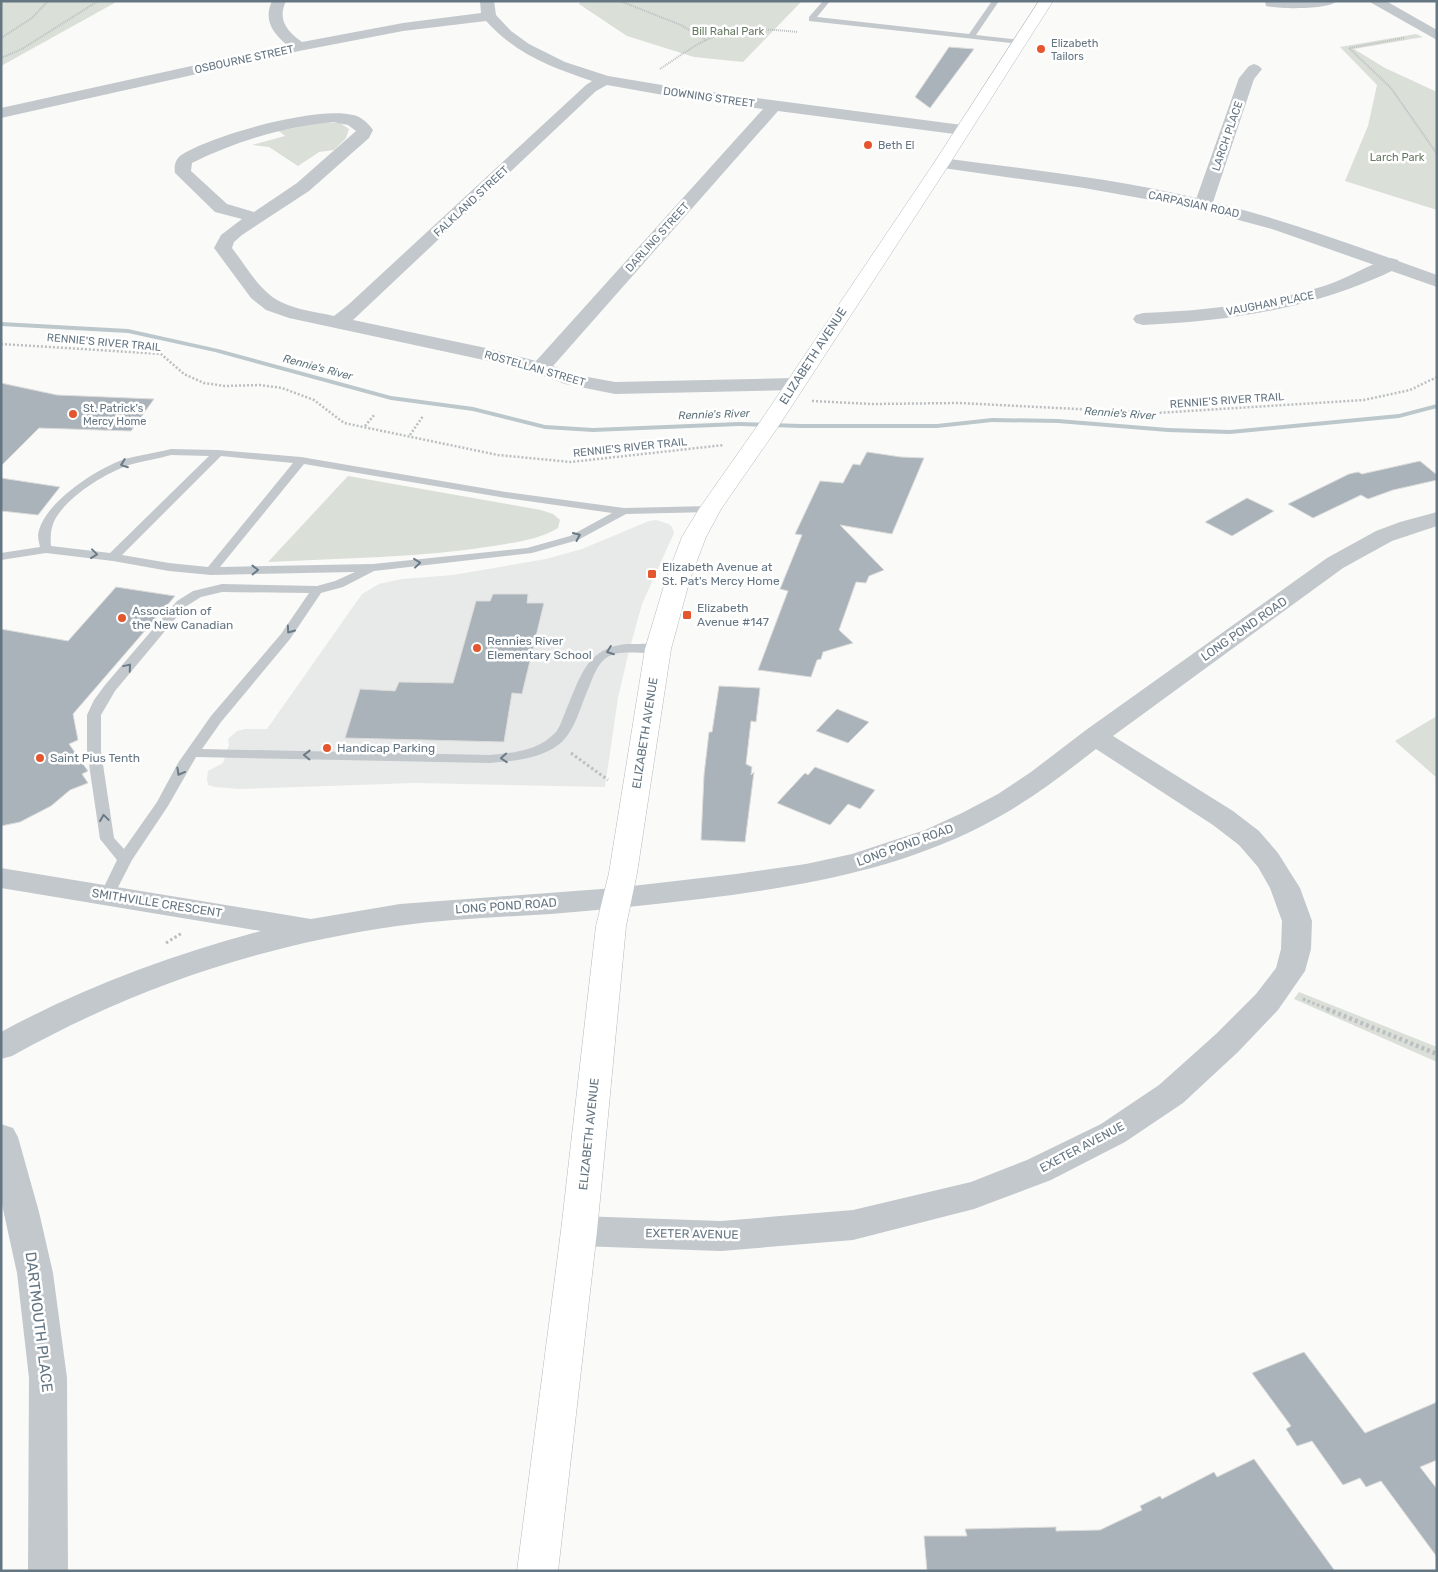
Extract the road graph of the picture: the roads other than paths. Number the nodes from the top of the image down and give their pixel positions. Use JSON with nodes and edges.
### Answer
{"nodes":[{"id":1,"x":279,"y":1,"type":"edge"},
{"id":2,"x":827,"y":1,"type":"edge"},
{"id":3,"x":985,"y":1,"type":"edge"},
{"id":4,"x":1046,"y":1,"type":"edge"},
{"id":5,"x":1330,"y":1,"type":"edge"},
{"id":6,"x":1375,"y":1,"type":"edge"},
{"id":7,"x":1271,"y":2,"type":"dead end"},
{"id":8,"x":994,"y":4,"type":"edge"},
{"id":9,"x":488,"y":8,"type":"edge"},
{"id":10,"x":1435,"y":33,"type":"edge"},
{"id":11,"x":971,"y":37,"type":"junction"},
{"id":12,"x":1021,"y":42,"type":"junction"},
{"id":13,"x":299,"y":47,"type":"junction"},
{"id":14,"x":1254,"y":69,"type":"dead end"},
{"id":15,"x":605,"y":80,"type":"junction"},
{"id":16,"x":774,"y":106,"type":"junction"},
{"id":17,"x":1,"y":113,"type":"edge"},
{"id":18,"x":962,"y":130,"type":"junction"},
{"id":19,"x":942,"y":164,"type":"junction"},
{"id":20,"x":1203,"y":205,"type":"junction"},
{"id":21,"x":256,"y":218,"type":"junction"},
{"id":22,"x":1392,"y":264,"type":"junction"},
{"id":23,"x":1437,"y":281,"type":"edge"},
{"id":24,"x":1143,"y":320,"type":"dead end"},
{"id":25,"x":337,"y":323,"type":"junction"},
{"id":26,"x":540,"y":368,"type":"junction"},
{"id":27,"x":795,"y":384,"type":"junction"},
{"id":28,"x":218,"y":453,"type":"junction"},
{"id":29,"x":301,"y":460,"type":"junction"},
{"id":30,"x":710,"y":508,"type":"junction"},
{"id":31,"x":624,"y":511,"type":"junction"},
{"id":32,"x":1437,"y":518,"type":"edge"},
{"id":33,"x":46,"y":549,"type":"junction"},
{"id":34,"x":1,"y":557,"type":"edge"},
{"id":35,"x":113,"y":557,"type":"junction"},
{"id":36,"x":373,"y":568,"type":"junction"},
{"id":37,"x":210,"y":571,"type":"junction"},
{"id":38,"x":317,"y":590,"type":"junction"},
{"id":39,"x":658,"y":649,"type":"junction"},
{"id":40,"x":1095,"y":736,"type":"junction"},
{"id":41,"x":192,"y":753,"type":"junction"},
{"id":42,"x":125,"y":859,"type":"junction"},
{"id":43,"x":1,"y":878,"type":"edge"},
{"id":44,"x":107,"y":895,"type":"junction"},
{"id":45,"x":618,"y":897,"type":"junction"},
{"id":46,"x":313,"y":929,"type":"junction"},
{"id":47,"x":1,"y":1047,"type":"edge"},
{"id":48,"x":1,"y":1137,"type":"edge"},
{"id":49,"x":579,"y":1231,"type":"junction"},
{"id":50,"x":48,"y":1571,"type":"edge"},
{"id":51,"x":537,"y":1571,"type":"edge"}],
"edges":[{"from":1,"to":13,"type":"street"},
{"from":2,"to":11,"type":"lane"},
{"from":3,"to":8,"type":"lane"},
{"from":4,"to":12,"type":"main road","name":"ELIZABETH AVENUE"},
{"from":5,"to":7,"type":"street"},
{"from":6,"to":10,"type":"street"},
{"from":8,"to":11,"type":"lane"},
{"from":9,"to":13,"type":"street","name":"OSBOURNE STREET"},
{"from":9,"to":15,"type":"street","name":"DOWNING STREET"},
{"from":11,"to":12,"type":"lane"},
{"from":12,"to":18,"type":"main road","name":"ELIZABETH AVENUE"},
{"from":13,"to":17,"type":"street","name":"OSBOURNE STREET"},
{"from":14,"to":20,"type":"street","name":"LARCH PLACE"},
{"from":15,"to":16,"type":"street","name":"DOWNING STREET"},
{"from":15,"to":25,"type":"street","name":"FALKLAND STREET"},
{"from":16,"to":18,"type":"street","name":"DOWNING STREET"},
{"from":16,"to":26,"type":"street","name":"DARLING STREET"},
{"from":18,"to":19,"type":"main road","name":"ELIZABETH AVENUE"},
{"from":19,"to":20,"type":"street","name":"CARPASIAN ROAD"},
{"from":19,"to":27,"type":"main road","name":"ELIZABETH AVENUE"},
{"from":20,"to":22,"type":"street","name":"CARPASIAN ROAD"},
{"from":21,"to":21,"type":"street"},
{"from":21,"to":25,"type":"street","name":"ROSTELLAN STREET"},
{"from":22,"to":23,"type":"street","name":"CARPASIAN ROAD"},
{"from":22,"to":24,"type":"street","name":"VAUGHAN PLACE"},
{"from":25,"to":26,"type":"street","name":"ROSTELLAN STREET"},
{"from":26,"to":27,"type":"street","name":"ROSTELLAN STREET"},
{"from":27,"to":30,"type":"main road","name":"ELIZABETH AVENUE"},
{"from":28,"to":29,"type":"lane"},
{"from":28,"to":33,"type":"lane","one_way":true},
{"from":28,"to":35,"type":"lane"},
{"from":29,"to":31,"type":"lane"},
{"from":29,"to":37,"type":"lane"},
{"from":30,"to":31,"type":"lane"},
{"from":30,"to":39,"type":"main road","name":"ELIZABETH AVENUE"},
{"from":36,"to":31,"type":"lane","one_way":true},
{"from":32,"to":40,"type":"street","name":"LONG POND ROAD"},
{"from":33,"to":34,"type":"lane"},
{"from":33,"to":35,"type":"lane","one_way":true},
{"from":35,"to":37,"type":"lane"},
{"from":37,"to":36,"type":"lane","one_way":true},
{"from":36,"to":38,"type":"lane"},
{"from":38,"to":41,"type":"lane","one_way":true},
{"from":42,"to":38,"type":"lane","one_way":true},
{"from":39,"to":41,"type":"lane","one_way":true},
{"from":39,"to":45,"type":"main road","name":"ELIZABETH AVENUE"},
{"from":40,"to":45,"type":"street","name":"LONG POND ROAD"},
{"from":40,"to":49,"type":"street","name":"EXETER AVENUE"},
{"from":41,"to":42,"type":"lane","one_way":true},
{"from":42,"to":44,"type":"lane"},
{"from":43,"to":44,"type":"street","name":"SMITHVILLE CRESCENT"},
{"from":44,"to":46,"type":"street","name":"SMITHVILLE CRESCENT"},
{"from":45,"to":46,"type":"street","name":"LONG POND ROAD"},
{"from":45,"to":49,"type":"main road","name":"ELIZABETH AVENUE"},
{"from":46,"to":47,"type":"street"},
{"from":48,"to":50,"type":"street","name":"DARTMOUTH PLACE"},
{"from":49,"to":51,"type":"main road","name":"ELIZABETH AVENUE"}]}
